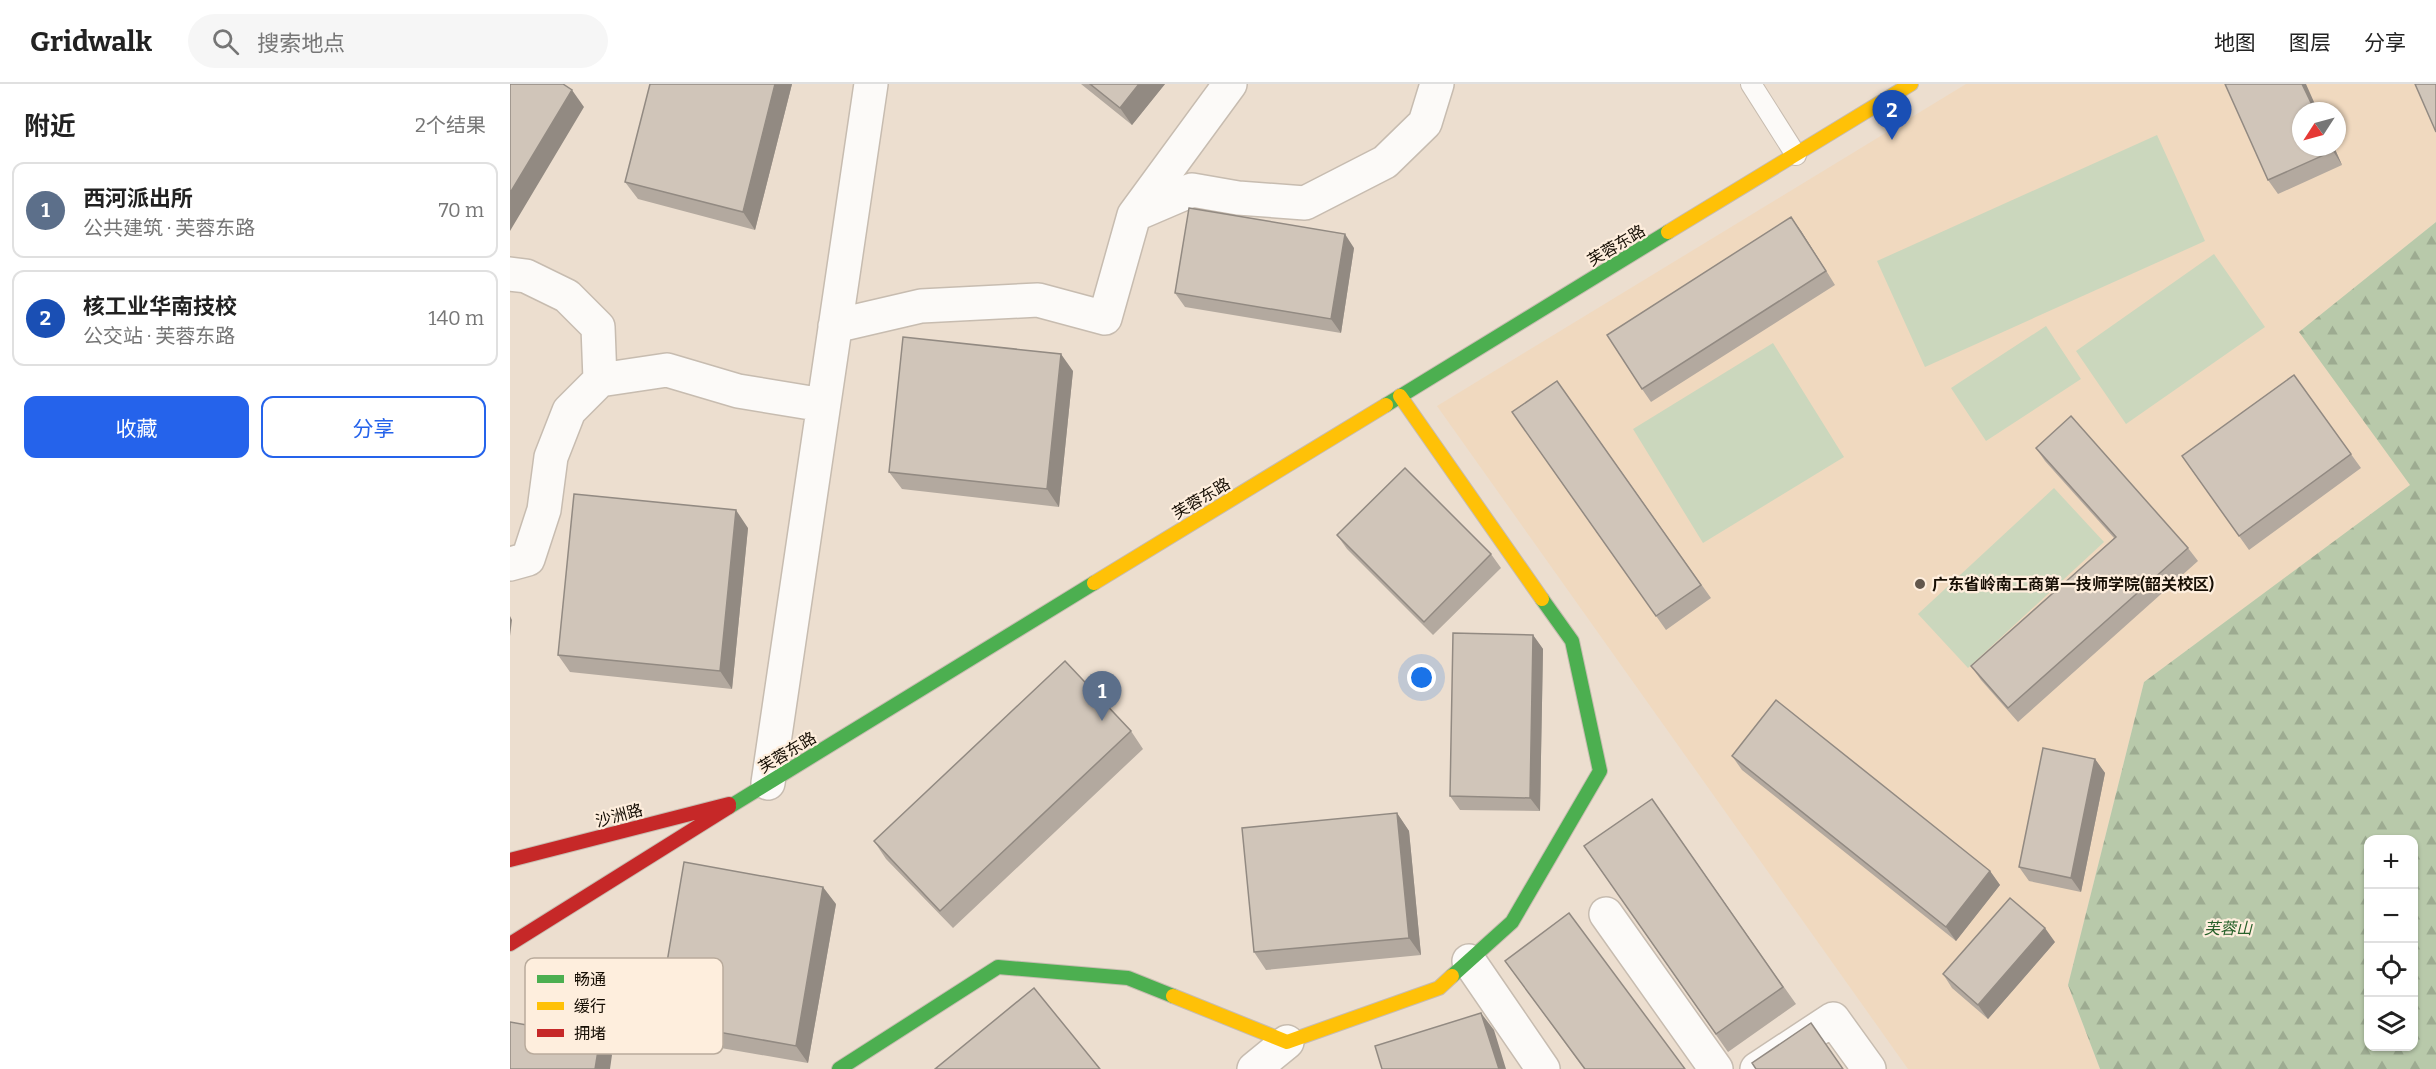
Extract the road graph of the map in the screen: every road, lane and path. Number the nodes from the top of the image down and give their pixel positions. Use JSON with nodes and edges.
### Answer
{"nodes":[{"id":1,"x":871,"y":84,"type":"edge"},
{"id":2,"x":1230,"y":84,"type":"edge"},
{"id":3,"x":1437,"y":84,"type":"edge"},
{"id":4,"x":1751,"y":84,"type":"edge"},
{"id":5,"x":1911,"y":84,"type":"edge"},
{"id":6,"x":1796,"y":155,"type":"junction"},
{"id":7,"x":1134,"y":215,"type":"junction"},
{"id":8,"x":510,"y":274,"type":"edge"},
{"id":9,"x":835,"y":326,"type":"junction"},
{"id":10,"x":600,"y":380,"type":"junction"},
{"id":11,"x":1400,"y":396,"type":"junction"},
{"id":12,"x":823,"y":405,"type":"junction"},
{"id":13,"x":510,"y":564,"type":"edge"},
{"id":14,"x":768,"y":783,"type":"junction"},
{"id":15,"x":737,"y":802,"type":"junction"},
{"id":16,"x":510,"y":860,"type":"edge"},
{"id":17,"x":1606,"y":914,"type":"dead end"},
{"id":18,"x":510,"y":944,"type":"edge"},
{"id":19,"x":1469,"y":961,"type":"junction"},
{"id":20,"x":1287,"y":1042,"type":"junction"},
{"id":21,"x":839,"y":1069,"type":"edge"},
{"id":22,"x":1254,"y":1069,"type":"edge"},
{"id":23,"x":1543,"y":1069,"type":"edge"},
{"id":24,"x":1716,"y":1069,"type":"edge"},
{"id":25,"x":1757,"y":1069,"type":"edge"},
{"id":26,"x":1869,"y":1069,"type":"edge"}],
"edges":[{"from":1,"to":9,"type":"street"},
{"from":2,"to":7,"type":"street"},
{"from":3,"to":7,"type":"street"},
{"from":4,"to":6,"type":"lane"},
{"from":5,"to":6,"type":"main road","name":"芙蓉东路"},
{"from":6,"to":11,"type":"main road","name":"芙蓉东路"},
{"from":7,"to":9,"type":"street"},
{"from":8,"to":10,"type":"street"},
{"from":9,"to":12,"type":"street"},
{"from":10,"to":12,"type":"street"},
{"from":10,"to":13,"type":"street"},
{"from":11,"to":14,"type":"main road","name":"芙蓉东路"},
{"from":11,"to":19,"type":"main road"},
{"from":12,"to":14,"type":"street"},
{"from":14,"to":15,"type":"main road","name":"芙蓉东路"},
{"from":15,"to":16,"type":"main road","name":"沙洲路"},
{"from":15,"to":18,"type":"main road","name":"芙蓉东路"},
{"from":17,"to":24,"type":"street"},
{"from":19,"to":20,"type":"main road"},
{"from":19,"to":23,"type":"street"},
{"from":20,"to":21,"type":"main road"},
{"from":20,"to":22,"type":"street"},
{"from":25,"to":26,"type":"street"}]}
